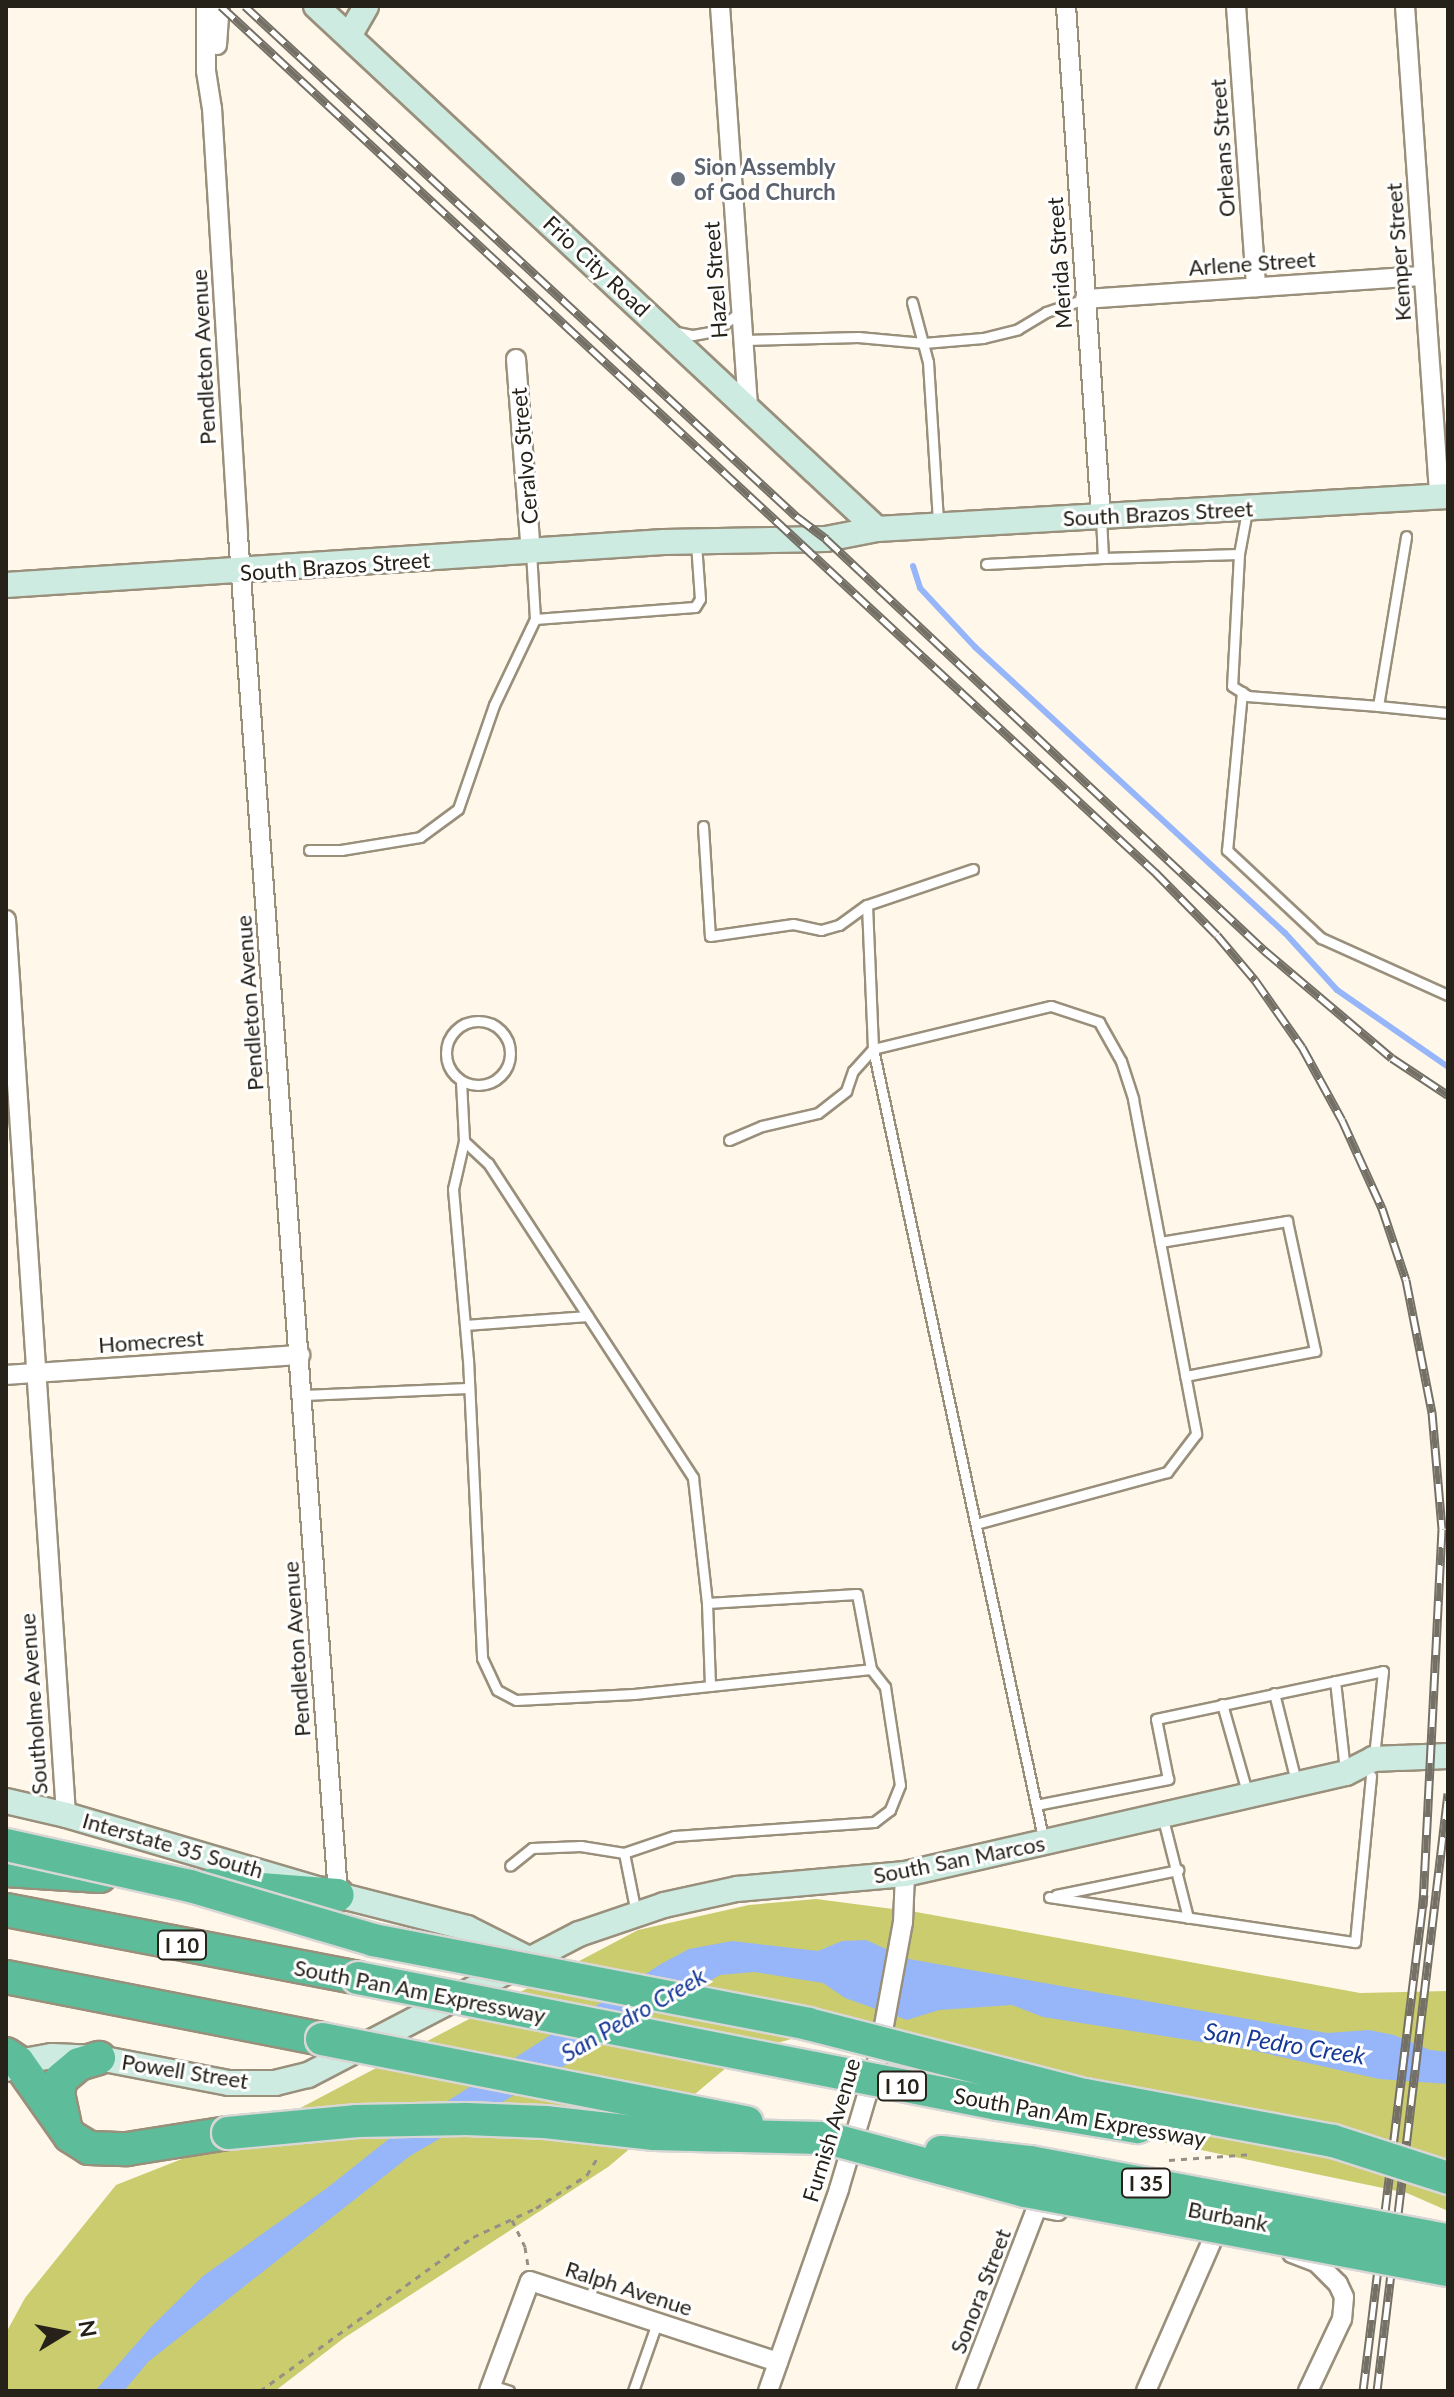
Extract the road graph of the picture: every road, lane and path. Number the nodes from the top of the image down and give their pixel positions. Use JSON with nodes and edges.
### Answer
{"nodes":[{"id":1,"x":206,"y":6,"type":"edge"},
{"id":2,"x":220,"y":6,"type":"edge"},
{"id":3,"x":316,"y":6,"type":"edge"},
{"id":4,"x":366,"y":6,"type":"edge"},
{"id":5,"x":720,"y":6,"type":"edge"},
{"id":6,"x":1066,"y":6,"type":"edge"},
{"id":7,"x":1236,"y":6,"type":"edge"},
{"id":8,"x":1405,"y":6,"type":"edge"},
{"id":9,"x":349,"y":36,"type":"junction"},
{"id":10,"x":212,"y":108,"type":"junction"},
{"id":11,"x":1423,"y":276,"type":"junction"},
{"id":12,"x":1256,"y":287,"type":"junction"},
{"id":13,"x":1085,"y":299,"type":"junction"},
{"id":14,"x":912,"y":302,"type":"dead end"},
{"id":15,"x":741,"y":310,"type":"junction"},
{"id":16,"x":667,"y":331,"type":"junction"},
{"id":17,"x":744,"y":340,"type":"junction"},
{"id":18,"x":924,"y":343,"type":"junction"},
{"id":19,"x":516,"y":359,"type":"dead end"},
{"id":20,"x":748,"y":406,"type":"junction"},
{"id":21,"x":1445,"y":495,"type":"edge"},
{"id":22,"x":1248,"y":508,"type":"junction"},
{"id":23,"x":1101,"y":517,"type":"junction"},
{"id":24,"x":938,"y":526,"type":"junction"},
{"id":25,"x":877,"y":529,"type":"junction"},
{"id":26,"x":1406,"y":536,"type":"dead end"},
{"id":27,"x":664,"y":542,"type":"junction"},
{"id":28,"x":696,"y":543,"type":"junction"},
{"id":29,"x":531,"y":552,"type":"junction"},
{"id":30,"x":1239,"y":554,"type":"junction"},
{"id":31,"x":1103,"y":558,"type":"junction"},
{"id":32,"x":986,"y":564,"type":"dead end"},
{"id":33,"x":242,"y":572,"type":"junction"},
{"id":34,"x":6,"y":585,"type":"edge"},
{"id":35,"x":535,"y":619,"type":"junction"},
{"id":36,"x":1242,"y":692,"type":"junction"},
{"id":37,"x":1378,"y":706,"type":"junction"},
{"id":38,"x":1448,"y":713,"type":"edge"},
{"id":39,"x":703,"y":826,"type":"dead end"},
{"id":40,"x":309,"y":850,"type":"dead end"},
{"id":41,"x":973,"y":869,"type":"dead end"},
{"id":42,"x":867,"y":905,"type":"junction"},
{"id":43,"x":6,"y":920,"type":"edge"},
{"id":44,"x":1448,"y":995,"type":"edge"},
{"id":45,"x":873,"y":1049,"type":"junction"},
{"id":46,"x":461,"y":1081,"type":"junction"},
{"id":47,"x":729,"y":1140,"type":"dead end"},
{"id":48,"x":464,"y":1141,"type":"junction"},
{"id":49,"x":1160,"y":1242,"type":"junction"},
{"id":50,"x":588,"y":1316,"type":"junction"},
{"id":51,"x":465,"y":1325,"type":"junction"},
{"id":52,"x":300,"y":1355,"type":"junction"},
{"id":53,"x":35,"y":1373,"type":"junction"},
{"id":54,"x":6,"y":1375,"type":"edge"},
{"id":55,"x":1185,"y":1376,"type":"junction"},
{"id":56,"x":469,"y":1388,"type":"junction"},
{"id":57,"x":302,"y":1395,"type":"junction"},
{"id":58,"x":976,"y":1524,"type":"junction"},
{"id":59,"x":707,"y":1603,"type":"junction"},
{"id":60,"x":871,"y":1669,"type":"junction"},
{"id":61,"x":1335,"y":1681,"type":"junction"},
{"id":62,"x":710,"y":1686,"type":"junction"},
{"id":63,"x":1274,"y":1693,"type":"junction"},
{"id":64,"x":1222,"y":1704,"type":"junction"},
{"id":65,"x":1448,"y":1756,"type":"edge"},
{"id":66,"x":1372,"y":1767,"type":"junction"},
{"id":67,"x":1346,"y":1773,"type":"junction"},
{"id":68,"x":1448,"y":1773,"type":"edge"},
{"id":69,"x":1296,"y":1785,"type":"junction"},
{"id":70,"x":1248,"y":1796,"type":"junction"},
{"id":71,"x":6,"y":1801,"type":"edge"},
{"id":72,"x":1036,"y":1805,"type":"junction"},
{"id":73,"x":66,"y":1815,"type":"junction"},
{"id":74,"x":1162,"y":1815,"type":"junction"},
{"id":75,"x":1044,"y":1842,"type":"junction"},
{"id":76,"x":6,"y":1845,"type":"edge"},
{"id":77,"x":624,"y":1853,"type":"junction"},
{"id":78,"x":510,"y":1866,"type":"dead end"},
{"id":79,"x":6,"y":1870,"type":"edge"},
{"id":80,"x":1178,"y":1870,"type":"junction"},
{"id":81,"x":905,"y":1874,"type":"junction"},
{"id":82,"x":338,"y":1895,"type":"junction"},
{"id":83,"x":6,"y":1910,"type":"edge"},
{"id":84,"x":636,"y":1913,"type":"junction"},
{"id":85,"x":1188,"y":1918,"type":"junction"},
{"id":86,"x":529,"y":1959,"type":"junction"},
{"id":87,"x":6,"y":1977,"type":"edge"},
{"id":88,"x":99,"y":2058,"type":"junction"},
{"id":89,"x":10,"y":2062,"type":"edge"},
{"id":90,"x":6,"y":2093,"type":"edge"},
{"id":91,"x":70,"y":2136,"type":"junction"},
{"id":92,"x":831,"y":2140,"type":"junction"},
{"id":93,"x":1448,"y":2178,"type":"edge"},
{"id":94,"x":1448,"y":2185,"type":"edge"},
{"id":95,"x":1037,"y":2207,"type":"joint"},
{"id":96,"x":512,"y":2220,"type":"dead end"},
{"id":97,"x":1259,"y":2235,"type":"junction"},
{"id":98,"x":1214,"y":2236,"type":"junction"},
{"id":99,"x":1448,"y":2240,"type":"edge"},
{"id":100,"x":1448,"y":2270,"type":"edge"},
{"id":101,"x":530,"y":2281,"type":"junction"},
{"id":102,"x":1448,"y":2282,"type":"edge"},
{"id":103,"x":657,"y":2323,"type":"junction"},
{"id":104,"x":778,"y":2362,"type":"junction"},
{"id":105,"x":490,"y":2388,"type":"edge"},
{"id":106,"x":509,"y":2391,"type":"edge"},
{"id":107,"x":633,"y":2391,"type":"edge"},
{"id":108,"x":768,"y":2391,"type":"edge"},
{"id":109,"x":966,"y":2391,"type":"edge"},
{"id":110,"x":1146,"y":2391,"type":"edge"},
{"id":111,"x":1308,"y":2391,"type":"edge"}],
"edges":[{"from":1,"to":10,"type":"street","name":"Pendleton Avenue"},
{"from":2,"to":10,"type":"street","name":"Pendleton Avenue"},
{"from":3,"to":9,"type":"street","name":"Frio City Road"},
{"from":4,"to":9,"type":"street"},
{"from":5,"to":15,"type":"street","name":"Hazel Street"},
{"from":6,"to":13,"type":"street","name":"Merida Street"},
{"from":7,"to":12,"type":"street","name":"Orleans Street"},
{"from":8,"to":11,"type":"street","name":"Kemper Street"},
{"from":9,"to":16,"type":"street","name":"Frio City Road"},
{"from":10,"to":33,"type":"street","name":"Pendleton Avenue"},
{"from":11,"to":12,"type":"street","name":"Arlene Street"},
{"from":11,"to":21,"type":"street","name":"Kemper Street"},
{"from":12,"to":13,"type":"street","name":"Arlene Street"},
{"from":13,"to":18,"type":"lane"},
{"from":13,"to":23,"type":"street","name":"Merida Street"},
{"from":14,"to":18,"type":"lane"},
{"from":15,"to":16,"type":"lane"},
{"from":15,"to":17,"type":"street","name":"Hazel Street"},
{"from":16,"to":20,"type":"street","name":"Frio City Road"},
{"from":17,"to":18,"type":"lane"},
{"from":17,"to":20,"type":"street","name":"Hazel Street"},
{"from":18,"to":24,"type":"lane"},
{"from":19,"to":29,"type":"street","name":"Ceralvo Street"},
{"from":20,"to":25,"type":"street","name":"Frio City Road"},
{"from":21,"to":22,"type":"street","name":"South Brazos Street"},
{"from":22,"to":23,"type":"street","name":"South Brazos Street"},
{"from":22,"to":30,"type":"lane"},
{"from":23,"to":24,"type":"street","name":"South Brazos Street"},
{"from":23,"to":31,"type":"lane"},
{"from":24,"to":25,"type":"street","name":"South Brazos Street"},
{"from":25,"to":27,"type":"street","name":"South Brazos Street"},
{"from":25,"to":28,"type":"street","name":"South Brazos Street"},
{"from":26,"to":37,"type":"lane"},
{"from":27,"to":28,"type":"street","name":"South Brazos Street"},
{"from":27,"to":29,"type":"street","name":"South Brazos Street"},
{"from":28,"to":35,"type":"lane"},
{"from":29,"to":33,"type":"street","name":"South Brazos Street"},
{"from":29,"to":35,"type":"lane"},
{"from":30,"to":31,"type":"lane"},
{"from":30,"to":36,"type":"lane"},
{"from":31,"to":32,"type":"lane"},
{"from":33,"to":34,"type":"street","name":"South Brazos Street"},
{"from":33,"to":52,"type":"street","name":"Pendleton Avenue"},
{"from":35,"to":40,"type":"lane"},
{"from":36,"to":37,"type":"lane"},
{"from":36,"to":44,"type":"lane"},
{"from":37,"to":38,"type":"lane"},
{"from":39,"to":42,"type":"lane"},
{"from":41,"to":42,"type":"lane"},
{"from":42,"to":45,"type":"lane"},
{"from":43,"to":53,"type":"street","name":"Southolme Avenue"},
{"from":45,"to":47,"type":"lane"},
{"from":45,"to":49,"type":"lane"},
{"from":45,"to":58,"type":"lane"},
{"from":46,"to":46,"type":"lane"},
{"from":46,"to":48,"type":"lane"},
{"from":48,"to":50,"type":"lane"},
{"from":48,"to":51,"type":"lane"},
{"from":49,"to":55,"type":"lane"},
{"from":49,"to":55,"type":"lane"},
{"from":50,"to":51,"type":"lane"},
{"from":50,"to":59,"type":"lane"},
{"from":51,"to":56,"type":"lane"},
{"from":52,"to":53,"type":"street","name":"Homecrest"},
{"from":52,"to":57,"type":"street","name":"Pendleton Avenue"},
{"from":53,"to":54,"type":"street","name":"Homecrest"},
{"from":53,"to":73,"type":"street","name":"Southolme Avenue"},
{"from":55,"to":58,"type":"lane"},
{"from":56,"to":57,"type":"lane"},
{"from":56,"to":62,"type":"lane"},
{"from":57,"to":82,"type":"street","name":"Pendleton Avenue"},
{"from":58,"to":72,"type":"lane"},
{"from":59,"to":60,"type":"lane"},
{"from":59,"to":62,"type":"lane"},
{"from":60,"to":62,"type":"lane"},
{"from":60,"to":77,"type":"lane"},
{"from":61,"to":63,"type":"lane"},
{"from":61,"to":66,"type":"lane"},
{"from":61,"to":67,"type":"lane"},
{"from":63,"to":64,"type":"lane"},
{"from":63,"to":69,"type":"lane"},
{"from":64,"to":70,"type":"lane"},
{"from":64,"to":72,"type":"lane"},
{"from":65,"to":66,"type":"street","name":"South San Marcos"},
{"from":66,"to":67,"type":"street","name":"South San Marcos"},
{"from":66,"to":68,"type":"street","name":"South San Marcos"},
{"from":66,"to":85,"type":"lane"},
{"from":67,"to":69,"type":"street","name":"South San Marcos"},
{"from":69,"to":70,"type":"street","name":"South San Marcos"},
{"from":70,"to":74,"type":"street","name":"South San Marcos"},
{"from":71,"to":73,"type":"street","name":"Interstate 35 South"},
{"from":72,"to":75,"type":"lane"},
{"from":73,"to":82,"type":"street","name":"Interstate 35 South"},
{"from":74,"to":75,"type":"street","name":"South San Marcos"},
{"from":74,"to":80,"type":"lane"},
{"from":75,"to":81,"type":"street","name":"South San Marcos"},
{"from":76,"to":93,"type":"highway","bridge":true},
{"from":77,"to":78,"type":"lane"},
{"from":77,"to":84,"type":"lane"},
{"from":79,"to":82,"type":"highway"},
{"from":80,"to":85,"type":"lane"},
{"from":80,"to":85,"type":"lane"},
{"from":81,"to":84,"type":"street","name":"South San Marcos"},
{"from":81,"to":104,"type":"street","name":"Furnish Avenue"},
{"from":82,"to":86,"type":"street","name":"Interstate 35 South"},
{"from":83,"to":94,"type":"highway","name":"South Pan Am Expressway","number":"I 10","bridge":true},
{"from":84,"to":86,"type":"street","name":"South San Marcos"},
{"from":86,"to":88,"type":"street","name":"Powell Street"},
{"from":87,"to":92,"type":"highway","bridge":true},
{"from":88,"to":89,"type":"street","name":"Powell Street"},
{"from":88,"to":91,"type":"highway"},
{"from":89,"to":91,"type":"highway"},
{"from":90,"to":91,"type":"highway"},
{"from":91,"to":92,"type":"highway","bridge":true},
{"from":92,"to":97,"type":"highway","bridge":true},
{"from":92,"to":99,"type":"highway","number":"I 35","bridge":true},
{"from":95,"to":98,"type":"street","name":"Burbank"},
{"from":95,"to":109,"type":"street","name":"Sonora Street"},
{"from":96,"to":101,"type":"path"},
{"from":97,"to":100,"type":"highway","bridge":true},
{"from":97,"to":102,"type":"highway","bridge":true},
{"from":98,"to":110,"type":"street"},
{"from":98,"to":111,"type":"street","name":"Burbank"},
{"from":101,"to":103,"type":"street","name":"Ralph Avenue"},
{"from":101,"to":105,"type":"street","name":"Ralph Avenue"},
{"from":103,"to":104,"type":"street","name":"Ralph Avenue"},
{"from":103,"to":107,"type":"lane"},
{"from":104,"to":108,"type":"street","name":"Furnish Avenue"},
{"from":105,"to":106,"type":"lane"}]}
